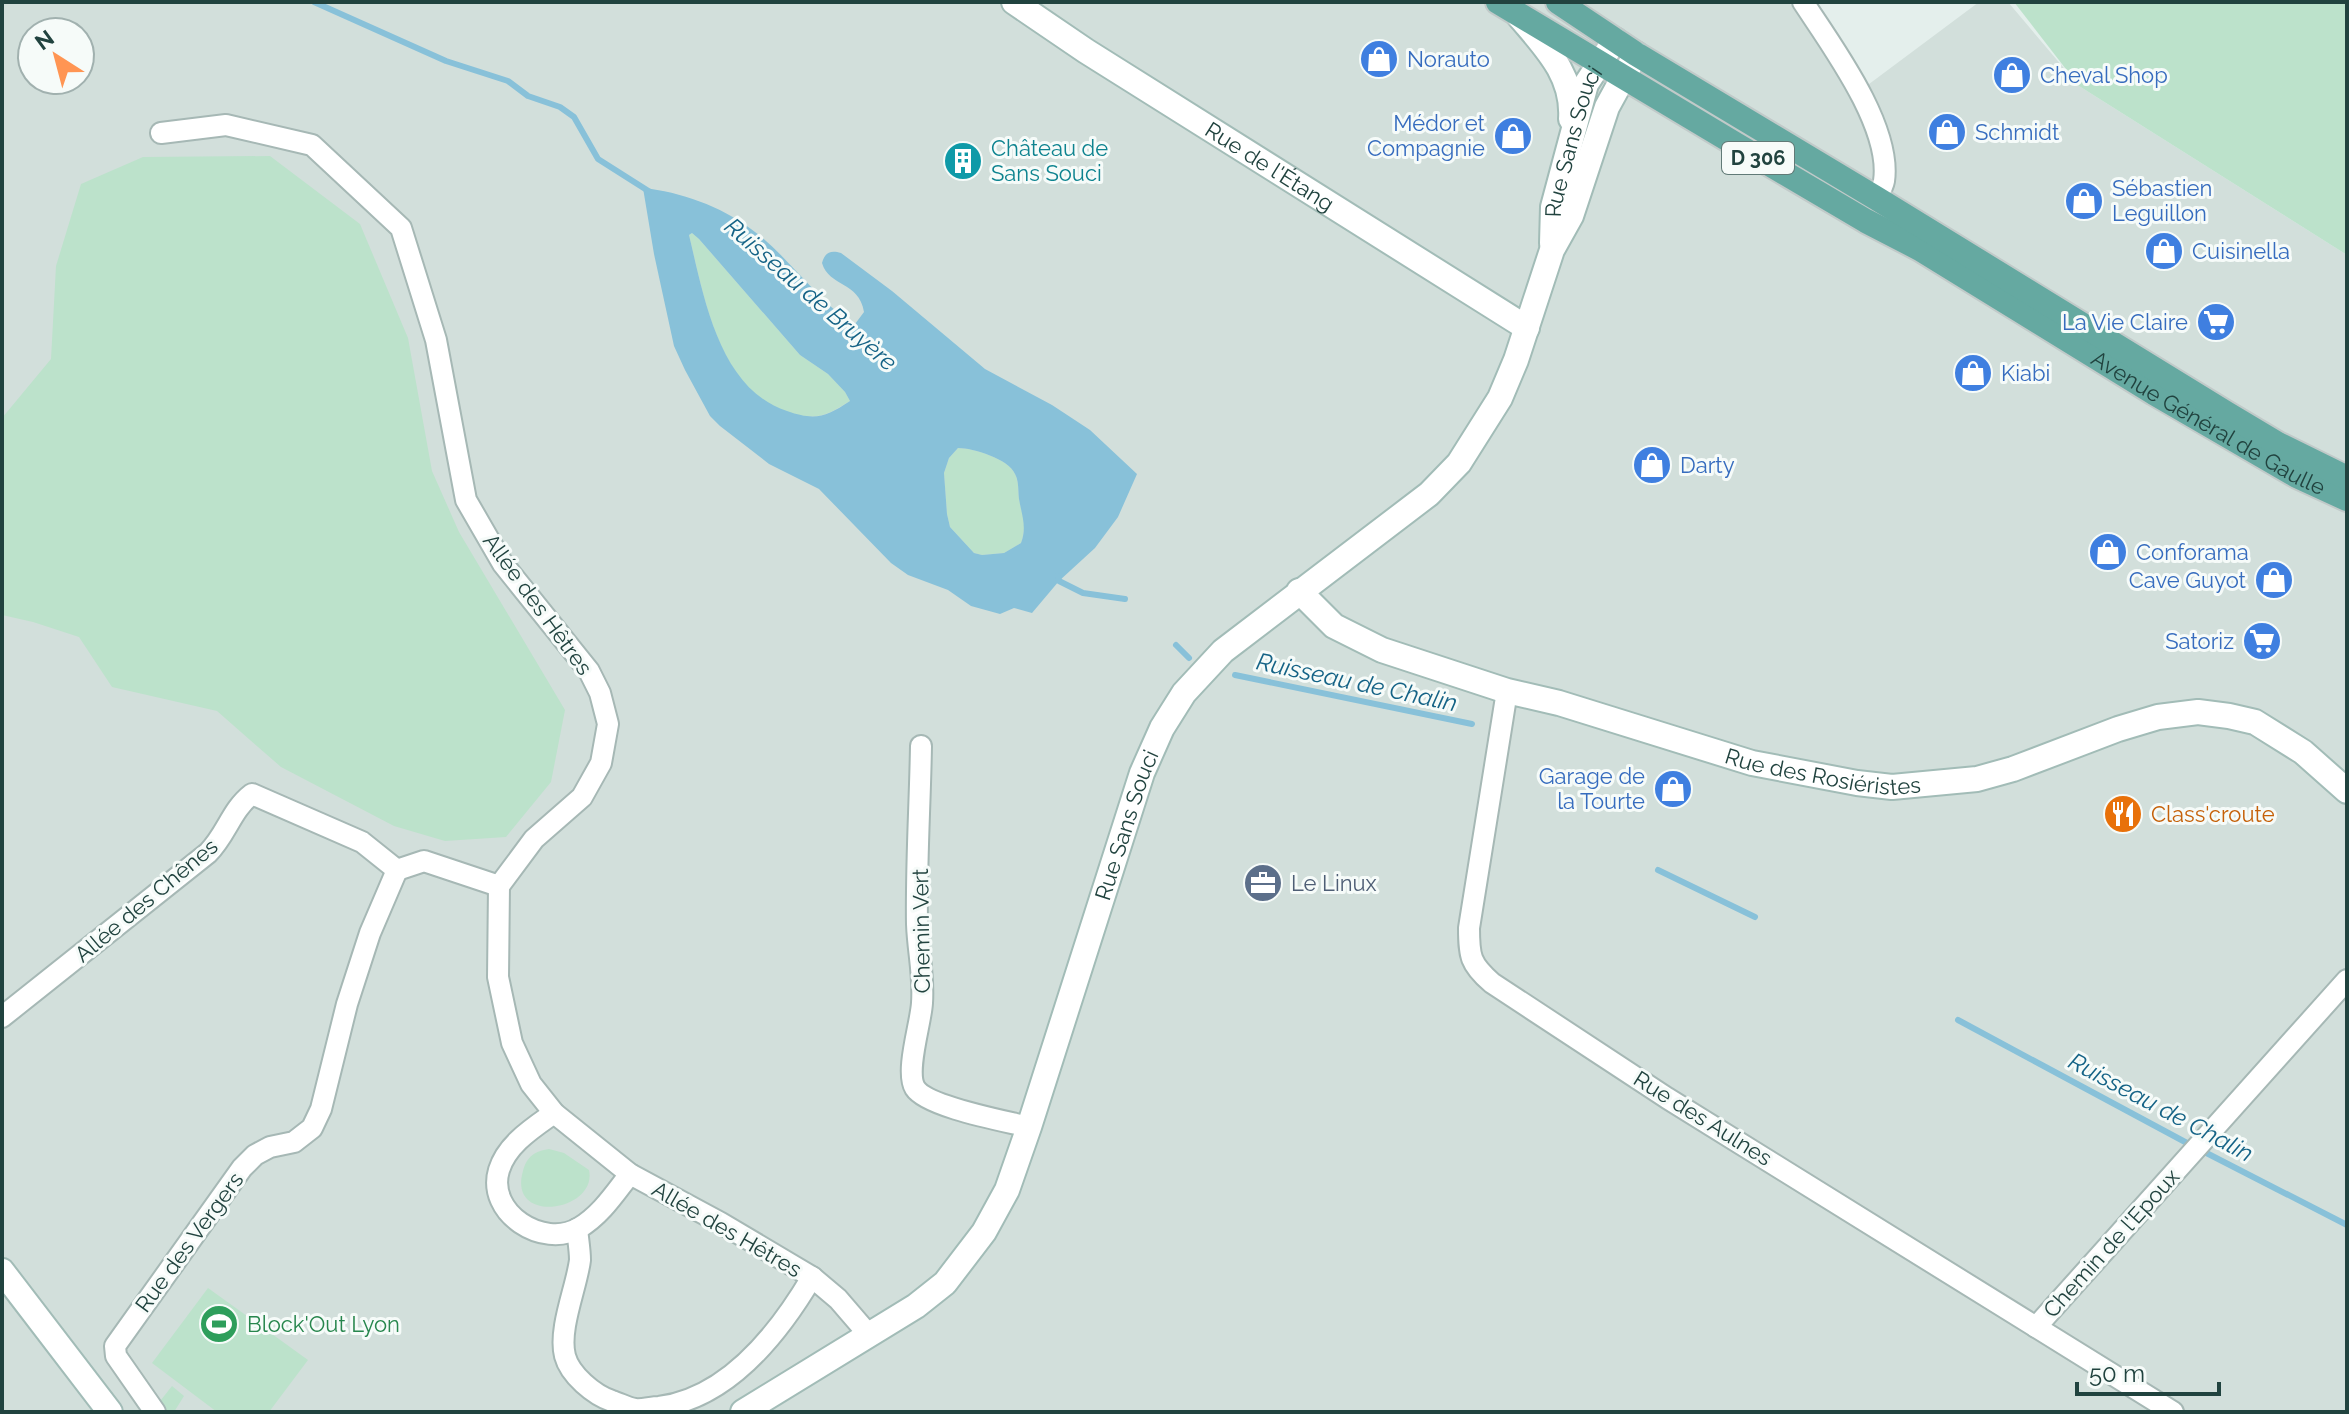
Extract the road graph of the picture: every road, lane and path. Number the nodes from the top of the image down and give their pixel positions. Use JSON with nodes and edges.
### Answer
{"nodes":[{"id":1,"x":1014,"y":2,"type":"edge"},
{"id":2,"x":1558,"y":2,"type":"edge"},
{"id":3,"x":1803,"y":2,"type":"edge"},
{"id":4,"x":1508,"y":8,"type":"edge"},
{"id":5,"x":1615,"y":40,"type":"junction"},
{"id":6,"x":1636,"y":54,"type":"junction"},
{"id":7,"x":1592,"y":59,"type":"junction"},
{"id":8,"x":1622,"y":77,"type":"junction"},
{"id":9,"x":161,"y":133,"type":"dead end"},
{"id":10,"x":1570,"y":141,"type":"junction"},
{"id":11,"x":1876,"y":198,"type":"junction"},
{"id":12,"x":1552,"y":250,"type":"junction"},
{"id":13,"x":1527,"y":328,"type":"junction"},
{"id":14,"x":2347,"y":478,"type":"edge"},
{"id":15,"x":2347,"y":499,"type":"edge"},
{"id":16,"x":1299,"y":591,"type":"junction"},
{"id":17,"x":1507,"y":691,"type":"junction"},
{"id":18,"x":921,"y":746,"type":"dead end"},
{"id":19,"x":2347,"y":791,"type":"edge"},
{"id":20,"x":397,"y":870,"type":"junction"},
{"id":21,"x":499,"y":886,"type":"junction"},
{"id":22,"x":2347,"y":980,"type":"edge"},
{"id":23,"x":2,"y":1017,"type":"edge"},
{"id":24,"x":554,"y":1113,"type":"junction"},
{"id":25,"x":1029,"y":1127,"type":"junction"},
{"id":26,"x":630,"y":1174,"type":"junction"},
{"id":27,"x":577,"y":1229,"type":"junction"},
{"id":28,"x":2,"y":1271,"type":"edge"},
{"id":29,"x":812,"y":1277,"type":"junction"},
{"id":30,"x":2036,"y":1327,"type":"junction"},
{"id":31,"x":869,"y":1335,"type":"junction"},
{"id":32,"x":110,"y":1412,"type":"edge"},
{"id":33,"x":155,"y":1412,"type":"edge"},
{"id":34,"x":743,"y":1412,"type":"edge"},
{"id":35,"x":2173,"y":1412,"type":"edge"}],
"edges":[{"from":1,"to":13,"type":"main road","name":"Rue de l'Étang"},
{"from":2,"to":5,"type":"main road","number":"D 306"},
{"from":3,"to":11,"type":"street"},
{"from":4,"to":7,"type":"main road"},
{"from":4,"to":10,"type":"main road"},
{"from":5,"to":6,"type":"main road","number":"D 306"},
{"from":5,"to":7,"type":"main road","name":"Rue Sans Souci"},
{"from":6,"to":8,"type":"main road","name":"Rue Sans Souci"},
{"from":6,"to":11,"type":"main road","number":"D 306"},
{"from":7,"to":8,"type":"main road"},
{"from":7,"to":10,"type":"main road","name":"Rue Sans Souci"},
{"from":8,"to":12,"type":"main road","name":"Rue Sans Souci"},
{"from":8,"to":15,"type":"main road","name":"Avenue Général de Gaulle","number":"D 306"},
{"from":9,"to":21,"type":"street","name":"Allée des Hêtres"},
{"from":10,"to":12,"type":"main road","name":"Rue Sans Souci"},
{"from":11,"to":14,"type":"main road","name":"Avenue Général de Gaulle","number":"D 306"},
{"from":12,"to":13,"type":"main road","name":"Rue Sans Souci"},
{"from":13,"to":16,"type":"main road","name":"Rue Sans Souci"},
{"from":16,"to":17,"type":"main road","name":"Rue des Rosiéristes"},
{"from":16,"to":25,"type":"main road","name":"Rue Sans Souci"},
{"from":17,"to":19,"type":"main road","name":"Rue des Rosiéristes"},
{"from":17,"to":30,"type":"street","name":"Rue des Aulnes"},
{"from":18,"to":25,"type":"street","name":"Chemin Vert"},
{"from":20,"to":21,"type":"street"},
{"from":20,"to":23,"type":"street","name":"Allée des Chênes"},
{"from":20,"to":33,"type":"street","name":"Rue des Vergers"},
{"from":21,"to":24,"type":"street","name":"Allée des Hêtres"},
{"from":22,"to":30,"type":"street","name":"Chemin de l'Epoux"},
{"from":24,"to":26,"type":"street","name":"Allée des Hêtres"},
{"from":24,"to":27,"type":"street"},
{"from":25,"to":31,"type":"main road","name":"Rue Sans Souci"},
{"from":26,"to":27,"type":"street"},
{"from":26,"to":29,"type":"street","name":"Allée des Hêtres"},
{"from":27,"to":29,"type":"street"},
{"from":28,"to":32,"type":"main road"},
{"from":29,"to":31,"type":"street","name":"Allée des Hêtres"},
{"from":30,"to":35,"type":"street","name":"Rue des Aulnes"},
{"from":31,"to":34,"type":"main road","name":"Rue Sans Souci"}]}
